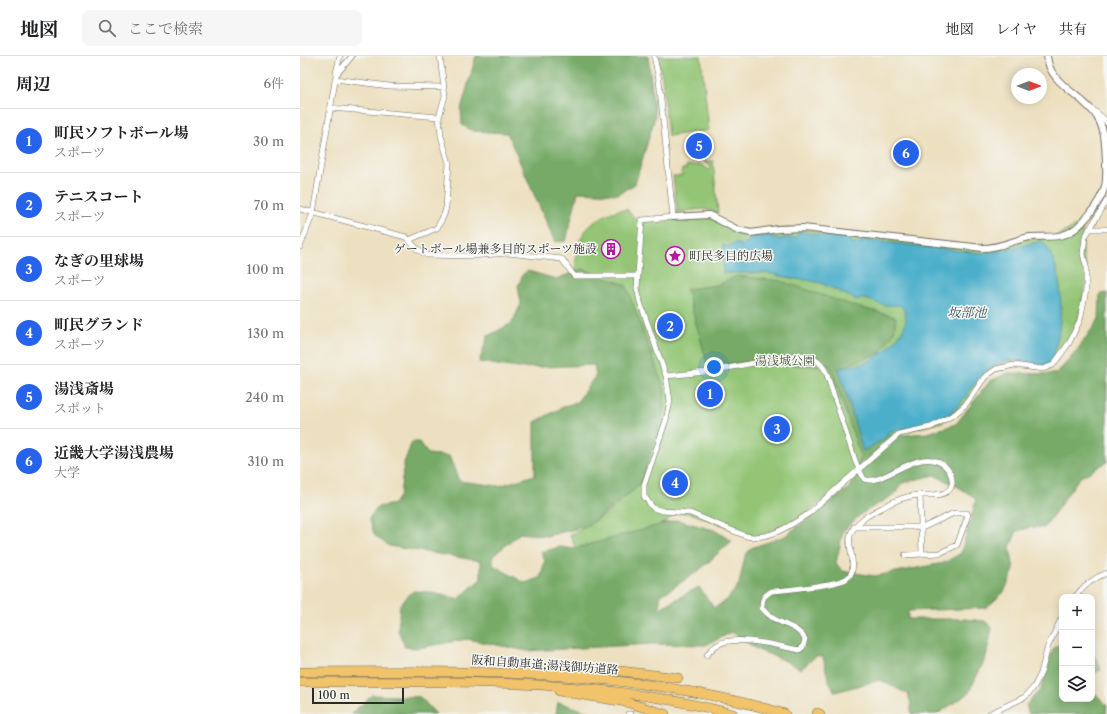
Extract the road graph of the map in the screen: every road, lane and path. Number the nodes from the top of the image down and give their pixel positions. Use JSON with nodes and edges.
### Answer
{"nodes":[{"id":1,"x":340,"y":56,"type":"edge"},
{"id":2,"x":352,"y":56,"type":"edge"},
{"id":3,"x":440,"y":56,"type":"edge"},
{"id":4,"x":654,"y":56,"type":"edge"},
{"id":5,"x":1047,"y":56,"type":"edge"},
{"id":6,"x":335,"y":77,"type":"junction"},
{"id":7,"x":444,"y":87,"type":"junction"},
{"id":8,"x":1089,"y":106,"type":"junction"},
{"id":9,"x":330,"y":108,"type":"junction"},
{"id":10,"x":439,"y":117,"type":"junction"},
{"id":11,"x":1107,"y":123,"type":"edge"},
{"id":12,"x":1107,"y":200,"type":"edge"},
{"id":13,"x":300,"y":209,"type":"edge"},
{"id":14,"x":314,"y":213,"type":"junction"},
{"id":15,"x":673,"y":217,"type":"junction"},
{"id":16,"x":1089,"y":229,"type":"junction"},
{"id":17,"x":1107,"y":229,"type":"edge"},
{"id":18,"x":409,"y":240,"type":"junction"},
{"id":19,"x":300,"y":247,"type":"edge"},
{"id":20,"x":638,"y":276,"type":"junction"},
{"id":21,"x":666,"y":376,"type":"junction"},
{"id":22,"x":859,"y":469,"type":"junction"},
{"id":23,"x":920,"y":495,"type":"junction"},
{"id":24,"x":854,"y":527,"type":"junction"},
{"id":25,"x":921,"y":527,"type":"junction"},
{"id":26,"x":922,"y":554,"type":"junction"},
{"id":27,"x":905,"y":555,"type":"dead end"},
{"id":28,"x":1107,"y":573,"type":"edge"},
{"id":29,"x":1077,"y":594,"type":"edge"},
{"id":30,"x":1059,"y":623,"type":"edge"},
{"id":31,"x":707,"y":655,"type":"dead end"},
{"id":32,"x":300,"y":672,"type":"edge"},
{"id":33,"x":492,"y":672,"type":"junction"},
{"id":34,"x":678,"y":678,"type":"dead end"},
{"id":35,"x":300,"y":682,"type":"edge"},
{"id":36,"x":478,"y":683,"type":"junction"},
{"id":37,"x":665,"y":714,"type":"edge"},
{"id":38,"x":733,"y":714,"type":"edge"},
{"id":39,"x":785,"y":714,"type":"edge"},
{"id":40,"x":988,"y":714,"type":"edge"}],
"edges":[{"from":1,"to":6,"type":"street"},
{"from":2,"to":6,"type":"street"},
{"from":3,"to":7,"type":"street"},
{"from":4,"to":15,"type":"street"},
{"from":5,"to":8,"type":"street"},
{"from":6,"to":7,"type":"street"},
{"from":6,"to":9,"type":"street"},
{"from":7,"to":10,"type":"street"},
{"from":8,"to":11,"type":"street"},
{"from":8,"to":15,"type":"street"},
{"from":9,"to":10,"type":"street"},
{"from":9,"to":14,"type":"street"},
{"from":10,"to":18,"type":"street"},
{"from":12,"to":16,"type":"street"},
{"from":13,"to":14,"type":"street"},
{"from":14,"to":18,"type":"street"},
{"from":14,"to":19,"type":"street"},
{"from":15,"to":20,"type":"street"},
{"from":16,"to":17,"type":"street"},
{"from":16,"to":22,"type":"street"},
{"from":18,"to":20,"type":"street"},
{"from":20,"to":21,"type":"street"},
{"from":21,"to":22,"type":"street"},
{"from":21,"to":22,"type":"street"},
{"from":22,"to":23,"type":"street"},
{"from":23,"to":24,"type":"street"},
{"from":23,"to":25,"type":"street"},
{"from":24,"to":25,"type":"street"},
{"from":24,"to":31,"type":"street"},
{"from":25,"to":26,"type":"street"},
{"from":25,"to":26,"type":"street"},
{"from":26,"to":27,"type":"street"},
{"from":28,"to":29,"type":"street"},
{"from":30,"to":40,"type":"street"},
{"from":32,"to":33,"type":"highway","name":"阪和自動車道;湯浅御坊道路"},
{"from":33,"to":34,"type":"highway"},
{"from":33,"to":39,"type":"highway","name":"阪和自動車道;湯浅御坊道路"},
{"from":35,"to":36,"type":"highway","name":"阪和自動車道;湯浅御坊道路"},
{"from":36,"to":37,"type":"highway"},
{"from":36,"to":38,"type":"highway","name":"阪和自動車道;湯浅御坊道路"}]}
